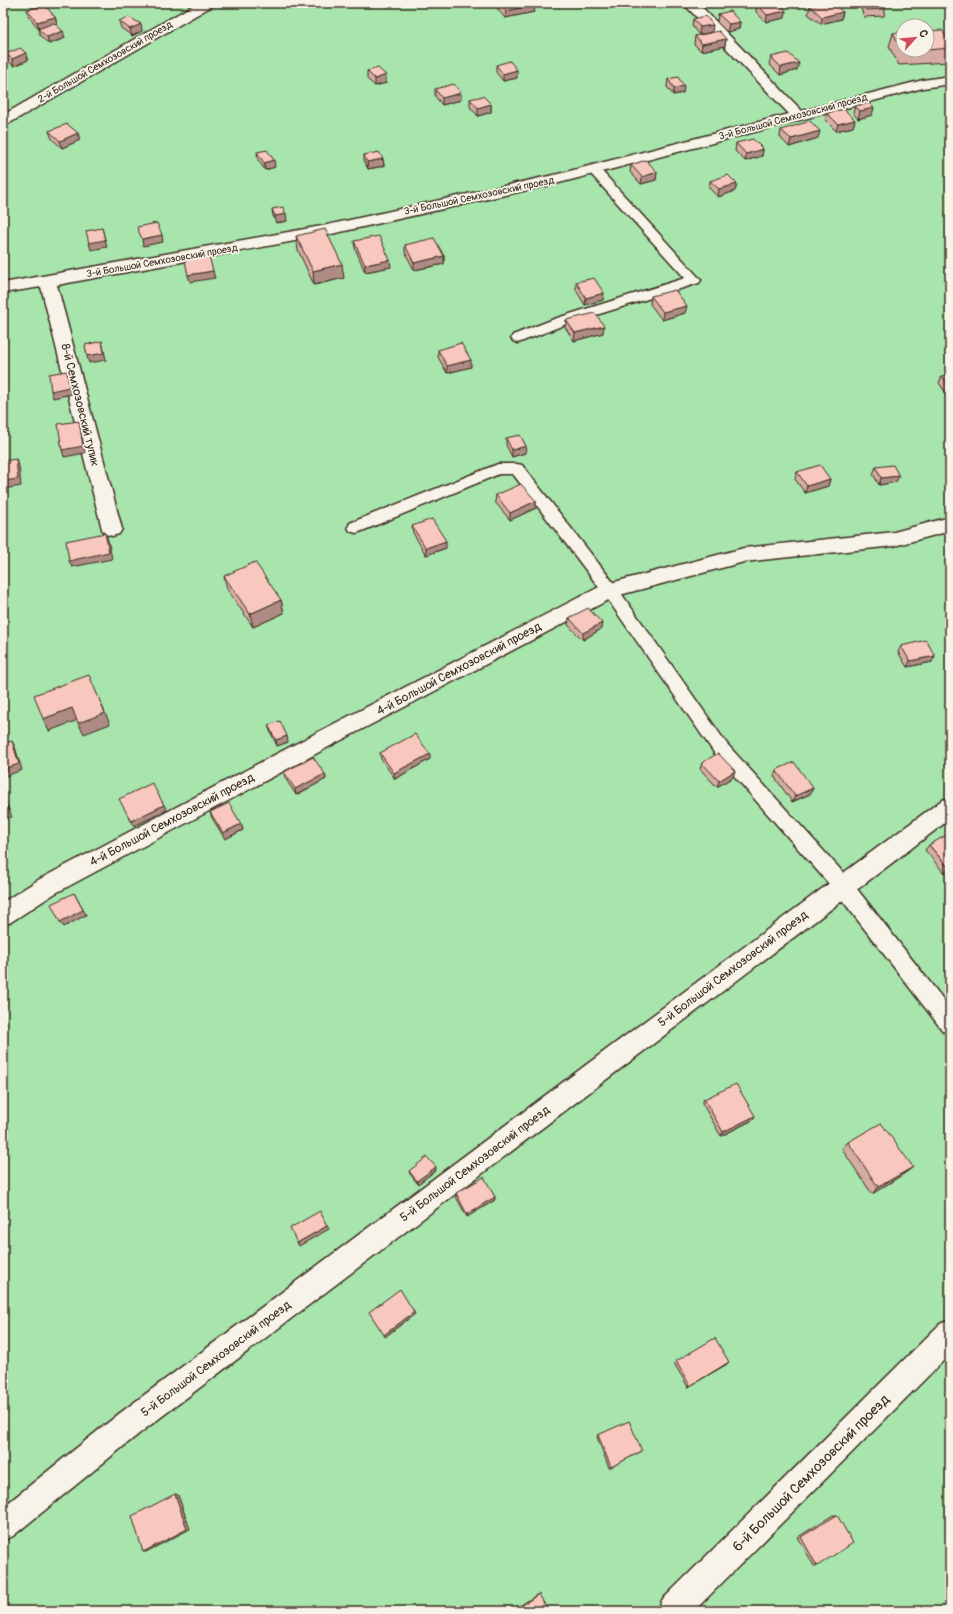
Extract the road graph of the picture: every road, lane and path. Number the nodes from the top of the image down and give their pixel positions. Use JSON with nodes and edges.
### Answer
{"nodes":[{"id":1,"x":208,"y":3,"type":"edge"},
{"id":2,"x":690,"y":3,"type":"edge"},
{"id":3,"x":950,"y":80,"type":"edge"},
{"id":4,"x":799,"y":116,"type":"junction"},
{"id":5,"x":3,"y":121,"type":"edge"},
{"id":6,"x":594,"y":170,"type":"junction"},
{"id":7,"x":48,"y":282,"type":"junction"},
{"id":8,"x":3,"y":288,"type":"edge"},
{"id":9,"x":518,"y":338,"type":"dead end"},
{"id":10,"x":950,"y":524,"type":"edge"},
{"id":11,"x":356,"y":527,"type":"dead end"},
{"id":12,"x":112,"y":529,"type":"dead end"},
{"id":13,"x":610,"y":590,"type":"junction"},
{"id":14,"x":950,"y":807,"type":"edge"},
{"id":15,"x":843,"y":886,"type":"junction"},
{"id":16,"x":3,"y":914,"type":"edge"},
{"id":17,"x":950,"y":1024,"type":"edge"},
{"id":18,"x":950,"y":1334,"type":"edge"},
{"id":19,"x":3,"y":1526,"type":"edge"},
{"id":20,"x":673,"y":1611,"type":"edge"}],
"edges":[{"from":1,"to":5,"type":"street","name":"2-й Большой Семхозовский проезд"},
{"from":2,"to":4,"type":"street"},
{"from":3,"to":4,"type":"street","name":"3-й Большой Семхозовский проезд"},
{"from":4,"to":6,"type":"street","name":"3-й Большой Семхозовский проезд"},
{"from":6,"to":7,"type":"street","name":"3-й Большой Семхозовский проезд"},
{"from":6,"to":9,"type":"lane"},
{"from":7,"to":8,"type":"street","name":"3-й Большой Семхозовский проезд"},
{"from":7,"to":12,"type":"street","name":"8-й Семхозовский тупик"},
{"from":10,"to":13,"type":"street","name":"4-й Большой Семхозовский проезд"},
{"from":11,"to":13,"type":"lane"},
{"from":13,"to":15,"type":"lane"},
{"from":13,"to":16,"type":"street","name":"4-й Большой Семхозовский проезд"},
{"from":14,"to":15,"type":"street","name":"5-й Большой Семхозовский проезд"},
{"from":15,"to":17,"type":"lane"},
{"from":15,"to":19,"type":"street","name":"5-й Большой Семхозовский проезд"},
{"from":18,"to":20,"type":"street","name":"6-й Большой Семхозовский проезд"}]}
